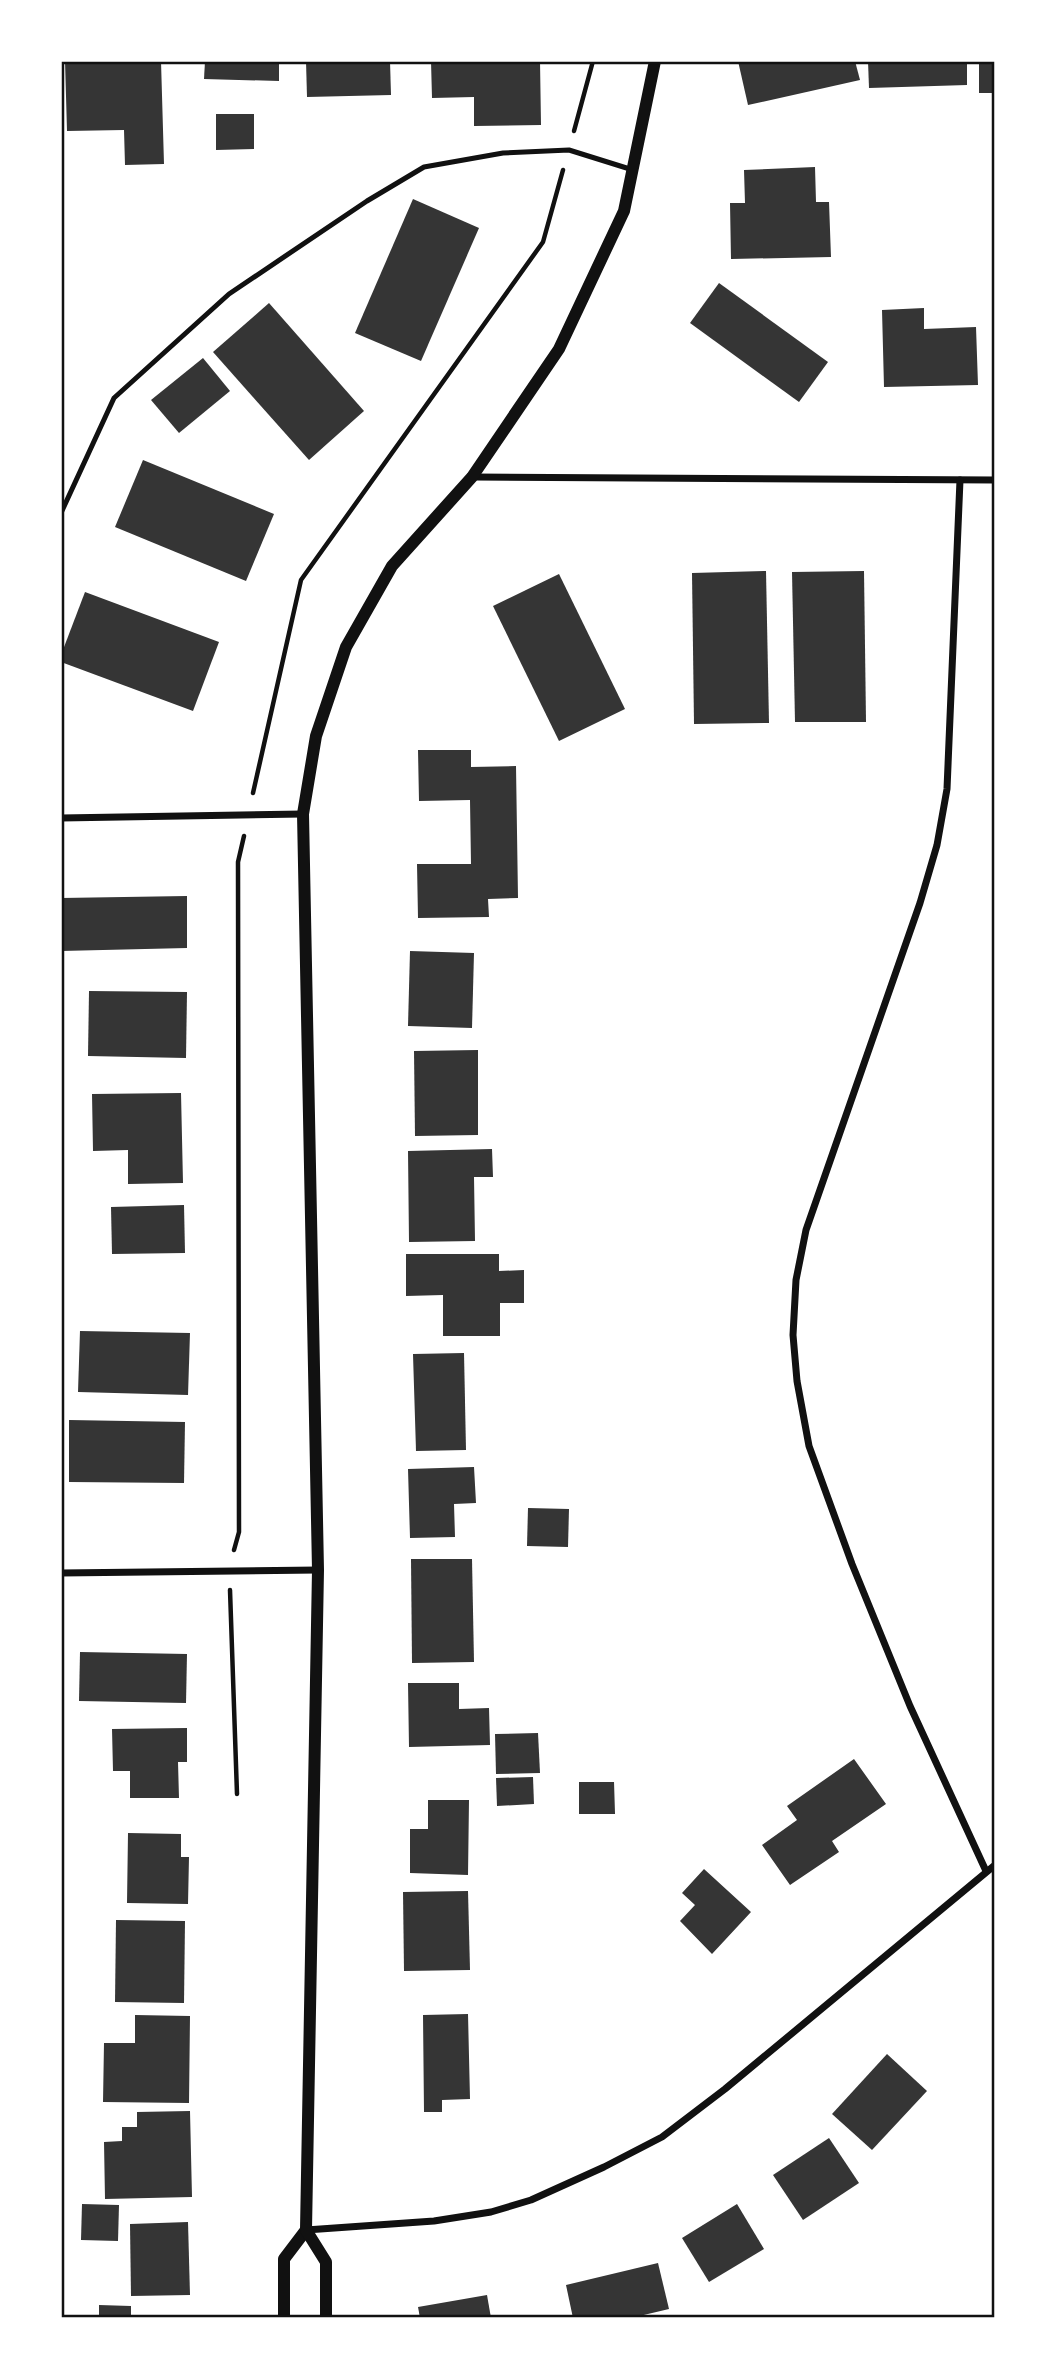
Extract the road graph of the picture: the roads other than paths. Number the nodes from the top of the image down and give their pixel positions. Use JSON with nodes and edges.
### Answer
{"nodes":[{"id":1,"x":654,"y":61,"type":"edge"},
{"id":2,"x":633,"y":170,"type":"junction"},
{"id":3,"x":472,"y":477,"type":"junction"},
{"id":4,"x":960,"y":480,"type":"junction"},
{"id":5,"x":995,"y":480,"type":"edge"},
{"id":6,"x":61,"y":513,"type":"edge"},
{"id":7,"x":303,"y":814,"type":"junction"},
{"id":8,"x":61,"y":818,"type":"edge"},
{"id":9,"x":318,"y":1570,"type":"junction"},
{"id":10,"x":61,"y":1573,"type":"edge"},
{"id":11,"x":995,"y":1865,"type":"edge"},
{"id":12,"x":986,"y":1871,"type":"junction"},
{"id":13,"x":306,"y":2230,"type":"junction"},
{"id":14,"x":284,"y":2318,"type":"edge"},
{"id":15,"x":326,"y":2318,"type":"edge"}],
"edges":[{"from":1,"to":2,"type":"street"},
{"from":2,"to":3,"type":"street"},
{"from":2,"to":6,"type":"lane"},
{"from":3,"to":4,"type":"street"},
{"from":3,"to":7,"type":"street"},
{"from":4,"to":5,"type":"street"},
{"from":4,"to":12,"type":"street"},
{"from":7,"to":8,"type":"street"},
{"from":7,"to":9,"type":"street"},
{"from":9,"to":10,"type":"street"},
{"from":9,"to":13,"type":"street"},
{"from":11,"to":12,"type":"street"},
{"from":12,"to":13,"type":"street"},
{"from":13,"to":14,"type":"street"},
{"from":13,"to":15,"type":"street"}]}
